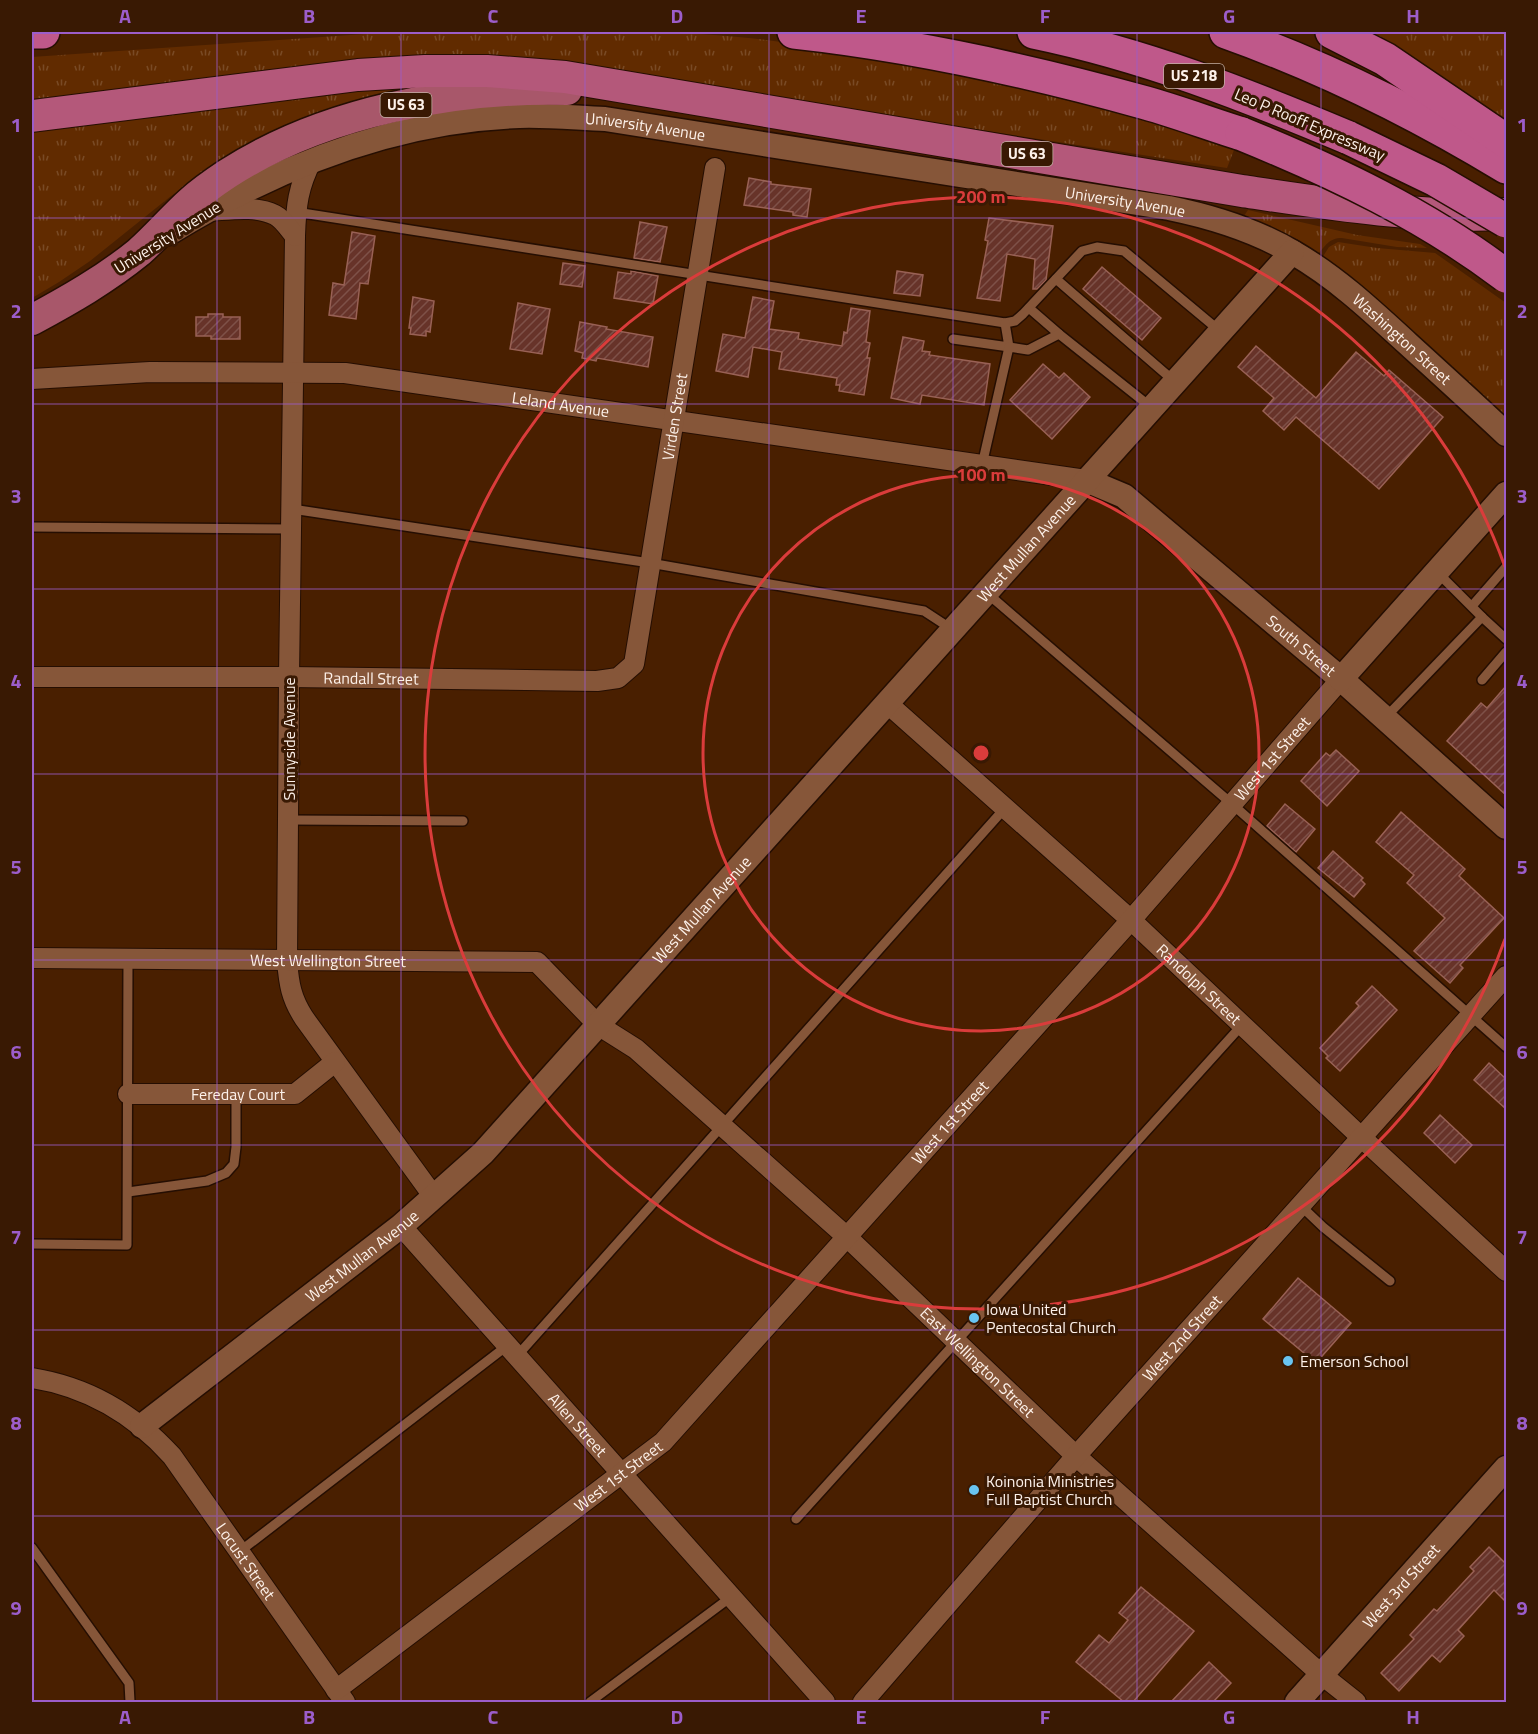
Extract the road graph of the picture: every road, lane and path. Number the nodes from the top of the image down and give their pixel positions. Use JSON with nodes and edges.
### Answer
{"nodes":[{"id":1,"x":32,"y":32,"type":"edge"},
{"id":2,"x":43,"y":32,"type":"edge"},
{"id":3,"x":794,"y":32,"type":"edge"},
{"id":4,"x":1034,"y":32,"type":"edge"},
{"id":5,"x":1226,"y":32,"type":"edge"},
{"id":6,"x":1332,"y":32,"type":"edge"},
{"id":7,"x":714,"y":102,"type":"junction"},
{"id":8,"x":32,"y":116,"type":"edge"},
{"id":9,"x":1506,"y":141,"type":"edge"},
{"id":10,"x":312,"y":160,"type":"junction"},
{"id":11,"x":1506,"y":167,"type":"edge"},
{"id":12,"x":714,"y":168,"type":"dead end"},
{"id":13,"x":206,"y":211,"type":"junction"},
{"id":14,"x":296,"y":212,"type":"junction"},
{"id":15,"x":1506,"y":214,"type":"edge"},
{"id":16,"x":1506,"y":221,"type":"edge"},
{"id":17,"x":295,"y":236,"type":"junction"},
{"id":18,"x":140,"y":251,"type":"junction"},
{"id":19,"x":1292,"y":252,"type":"junction"},
{"id":20,"x":696,"y":275,"type":"junction"},
{"id":21,"x":1506,"y":276,"type":"edge"},
{"id":22,"x":1056,"y":279,"type":"junction"},
{"id":23,"x":1029,"y":308,"type":"junction"},
{"id":24,"x":32,"y":320,"type":"edge"},
{"id":25,"x":1005,"y":323,"type":"junction"},
{"id":26,"x":1221,"y":332,"type":"junction"},
{"id":27,"x":1059,"y":334,"type":"junction"},
{"id":28,"x":953,"y":339,"type":"dead end"},
{"id":29,"x":1009,"y":347,"type":"junction"},
{"id":30,"x":293,"y":372,"type":"junction"},
{"id":31,"x":32,"y":379,"type":"edge"},
{"id":32,"x":1175,"y":382,"type":"junction"},
{"id":33,"x":1152,"y":408,"type":"junction"},
{"id":34,"x":672,"y":420,"type":"junction"},
{"id":35,"x":1506,"y":434,"type":"edge"},
{"id":36,"x":982,"y":465,"type":"junction"},
{"id":37,"x":1086,"y":480,"type":"junction"},
{"id":38,"x":1506,"y":494,"type":"edge"},
{"id":39,"x":291,"y":509,"type":"junction"},
{"id":40,"x":32,"y":527,"type":"edge"},
{"id":41,"x":291,"y":529,"type":"junction"},
{"id":42,"x":650,"y":563,"type":"junction"},
{"id":43,"x":1506,"y":567,"type":"edge"},
{"id":44,"x":1437,"y":572,"type":"junction"},
{"id":45,"x":986,"y":592,"type":"junction"},
{"id":46,"x":1472,"y":606,"type":"junction"},
{"id":47,"x":1482,"y":617,"type":"junction"},
{"id":48,"x":953,"y":630,"type":"junction"},
{"id":49,"x":1506,"y":639,"type":"edge"},
{"id":50,"x":1506,"y":652,"type":"edge"},
{"id":51,"x":634,"y":664,"type":"joint"},
{"id":52,"x":32,"y":677,"type":"edge"},
{"id":53,"x":289,"y":677,"type":"junction"},
{"id":54,"x":1341,"y":679,"type":"junction"},
{"id":55,"x":1482,"y":680,"type":"dead end"},
{"id":56,"x":887,"y":703,"type":"junction"},
{"id":57,"x":1385,"y":718,"type":"junction"},
{"id":58,"x":1232,"y":804,"type":"junction"},
{"id":59,"x":1005,"y":808,"type":"junction"},
{"id":60,"x":288,"y":820,"type":"junction"},
{"id":61,"x":463,"y":822,"type":"dead end"},
{"id":62,"x":1506,"y":827,"type":"edge"},
{"id":63,"x":1131,"y":920,"type":"junction"},
{"id":64,"x":32,"y":958,"type":"edge"},
{"id":65,"x":129,"y":959,"type":"junction"},
{"id":66,"x":287,"y":960,"type":"junction"},
{"id":67,"x":1506,"y":976,"type":"edge"},
{"id":68,"x":1471,"y":1016,"type":"junction"},
{"id":69,"x":598,"y":1025,"type":"junction"},
{"id":70,"x":1242,"y":1025,"type":"junction"},
{"id":71,"x":1506,"y":1047,"type":"edge"},
{"id":72,"x":335,"y":1062,"type":"junction"},
{"id":73,"x":128,"y":1094,"type":"junction"},
{"id":74,"x":236,"y":1094,"type":"junction"},
{"id":75,"x":721,"y":1125,"type":"junction"},
{"id":76,"x":1362,"y":1138,"type":"junction"},
{"id":77,"x":128,"y":1192,"type":"junction"},
{"id":78,"x":434,"y":1197,"type":"junction"},
{"id":79,"x":1301,"y":1206,"type":"junction"},
{"id":80,"x":401,"y":1226,"type":"junction"},
{"id":81,"x":847,"y":1237,"type":"junction"},
{"id":82,"x":32,"y":1244,"type":"edge"},
{"id":83,"x":1506,"y":1271,"type":"edge"},
{"id":84,"x":1390,"y":1281,"type":"dead end"},
{"id":85,"x":957,"y":1341,"type":"junction"},
{"id":86,"x":512,"y":1351,"type":"junction"},
{"id":87,"x":32,"y":1378,"type":"edge"},
{"id":88,"x":141,"y":1426,"type":"junction"},
{"id":89,"x":1076,"y":1456,"type":"junction"},
{"id":90,"x":1506,"y":1468,"type":"edge"},
{"id":91,"x":622,"y":1474,"type":"junction"},
{"id":92,"x":796,"y":1518,"type":"dead end"},
{"id":93,"x":32,"y":1548,"type":"edge"},
{"id":94,"x":239,"y":1552,"type":"junction"},
{"id":95,"x":731,"y":1597,"type":"junction"},
{"id":96,"x":1322,"y":1675,"type":"junction"},
{"id":97,"x":340,"y":1696,"type":"edge"},
{"id":98,"x":130,"y":1702,"type":"edge"},
{"id":99,"x":590,"y":1702,"type":"edge"},
{"id":100,"x":825,"y":1702,"type":"edge"},
{"id":101,"x":863,"y":1702,"type":"edge"},
{"id":102,"x":1297,"y":1702,"type":"edge"},
{"id":103,"x":1356,"y":1702,"type":"edge"}],
"edges":[{"from":1,"to":2,"type":"highway"},
{"from":3,"to":21,"type":"highway","bridge":true},
{"from":4,"to":16,"type":"highway","name":"Leo P Rooff Expressway","number":"US 218","bridge":true},
{"from":5,"to":11,"type":"highway"},
{"from":6,"to":9,"type":"highway"},
{"from":7,"to":8,"type":"highway"},
{"from":7,"to":15,"type":"highway","number":"US 63"},
{"from":7,"to":18,"type":"main road","number":"US 63"},
{"from":10,"to":13,"type":"street","name":"University Avenue"},
{"from":10,"to":14,"type":"street","name":"Sunnyside Avenue"},
{"from":10,"to":19,"type":"street","name":"University Avenue"},
{"from":12,"to":20,"type":"street","name":"Virden Street"},
{"from":13,"to":17,"type":"street"},
{"from":13,"to":18,"type":"street","name":"University Avenue"},
{"from":14,"to":17,"type":"street","name":"Sunnyside Avenue"},
{"from":14,"to":20,"type":"lane"},
{"from":17,"to":30,"type":"street","name":"Sunnyside Avenue"},
{"from":18,"to":24,"type":"main road","name":"University Avenue","number":"US 63"},
{"from":19,"to":26,"type":"street","name":"West Mullan Avenue"},
{"from":19,"to":35,"type":"street","name":"Washington Street"},
{"from":20,"to":25,"type":"lane"},
{"from":20,"to":34,"type":"street","name":"Virden Street"},
{"from":22,"to":23,"type":"lane"},
{"from":22,"to":26,"type":"lane"},
{"from":22,"to":32,"type":"lane"},
{"from":23,"to":25,"type":"lane"},
{"from":23,"to":27,"type":"lane"},
{"from":25,"to":29,"type":"lane"},
{"from":26,"to":32,"type":"street","name":"West Mullan Avenue"},
{"from":27,"to":29,"type":"lane"},
{"from":27,"to":33,"type":"lane"},
{"from":28,"to":29,"type":"lane"},
{"from":29,"to":36,"type":"lane"},
{"from":30,"to":31,"type":"street","name":"Leland Avenue"},
{"from":30,"to":34,"type":"street","name":"Leland Avenue"},
{"from":30,"to":39,"type":"street","name":"Sunnyside Avenue"},
{"from":32,"to":33,"type":"street","name":"West Mullan Avenue"},
{"from":33,"to":37,"type":"street","name":"West Mullan Avenue"},
{"from":34,"to":36,"type":"street","name":"Leland Avenue"},
{"from":34,"to":42,"type":"street","name":"Virden Street"},
{"from":36,"to":37,"type":"street","name":"Leland Avenue"},
{"from":37,"to":45,"type":"street","name":"West Mullan Avenue"},
{"from":37,"to":54,"type":"street","name":"South Street"},
{"from":38,"to":44,"type":"street","name":"West 1st Street"},
{"from":39,"to":41,"type":"street","name":"Sunnyside Avenue"},
{"from":39,"to":42,"type":"lane"},
{"from":40,"to":41,"type":"lane"},
{"from":41,"to":53,"type":"street","name":"Sunnyside Avenue"},
{"from":42,"to":48,"type":"lane"},
{"from":42,"to":51,"type":"street","name":"Virden Street"},
{"from":43,"to":46,"type":"lane"},
{"from":44,"to":46,"type":"lane"},
{"from":44,"to":54,"type":"street","name":"West 1st Street"},
{"from":45,"to":48,"type":"street","name":"West Mullan Avenue"},
{"from":45,"to":58,"type":"lane"},
{"from":46,"to":47,"type":"lane"},
{"from":47,"to":49,"type":"lane"},
{"from":47,"to":57,"type":"lane"},
{"from":48,"to":56,"type":"street","name":"West Mullan Avenue"},
{"from":50,"to":55,"type":"lane"},
{"from":51,"to":53,"type":"street","name":"Randall Street"},
{"from":52,"to":53,"type":"street","name":"Randall Street"},
{"from":53,"to":60,"type":"street","name":"Sunnyside Avenue"},
{"from":54,"to":57,"type":"street","name":"South Street"},
{"from":54,"to":58,"type":"street","name":"West 1st Street"},
{"from":56,"to":59,"type":"street","name":"Randolph Street"},
{"from":56,"to":69,"type":"street","name":"West Mullan Avenue"},
{"from":57,"to":62,"type":"street","name":"South Street"},
{"from":58,"to":63,"type":"street","name":"West 1st Street"},
{"from":58,"to":68,"type":"lane"},
{"from":59,"to":63,"type":"street","name":"Randolph Street"},
{"from":59,"to":75,"type":"lane"},
{"from":60,"to":61,"type":"lane"},
{"from":60,"to":66,"type":"street","name":"Sunnyside Avenue"},
{"from":63,"to":70,"type":"street","name":"Randolph Street"},
{"from":63,"to":81,"type":"street","name":"West 1st Street"},
{"from":64,"to":65,"type":"street","name":"West Wellington Street"},
{"from":65,"to":66,"type":"street","name":"West Wellington Street"},
{"from":65,"to":73,"type":"lane"},
{"from":66,"to":69,"type":"street","name":"West Wellington Street"},
{"from":66,"to":72,"type":"street","name":"Sunnyside Avenue"},
{"from":67,"to":68,"type":"street","name":"West 2nd Street"},
{"from":68,"to":71,"type":"lane"},
{"from":68,"to":76,"type":"street","name":"West 2nd Street"},
{"from":69,"to":75,"type":"street","name":"East Wellington Street"},
{"from":69,"to":78,"type":"street","name":"West Mullan Avenue"},
{"from":70,"to":76,"type":"street","name":"Randolph Street"},
{"from":70,"to":85,"type":"lane"},
{"from":72,"to":74,"type":"street","name":"Fereday Court"},
{"from":72,"to":78,"type":"street","name":"Sunnyside Avenue"},
{"from":73,"to":74,"type":"street","name":"Fereday Court"},
{"from":73,"to":77,"type":"lane"},
{"from":74,"to":77,"type":"lane"},
{"from":75,"to":81,"type":"street","name":"East Wellington Street"},
{"from":75,"to":86,"type":"lane"},
{"from":76,"to":79,"type":"street","name":"West 2nd Street"},
{"from":76,"to":83,"type":"street","name":"Randolph Street"},
{"from":77,"to":82,"type":"lane"},
{"from":78,"to":80,"type":"street","name":"West Mullan Avenue"},
{"from":79,"to":84,"type":"lane"},
{"from":79,"to":89,"type":"street","name":"West 2nd Street"},
{"from":80,"to":86,"type":"street","name":"Allen Street"},
{"from":80,"to":88,"type":"street","name":"West Mullan Avenue"},
{"from":81,"to":85,"type":"street","name":"East Wellington Street"},
{"from":81,"to":91,"type":"street","name":"West 1st Street"},
{"from":85,"to":89,"type":"street","name":"East Wellington Street"},
{"from":85,"to":92,"type":"lane"},
{"from":86,"to":91,"type":"street","name":"Allen Street"},
{"from":86,"to":94,"type":"lane"},
{"from":87,"to":88,"type":"street"},
{"from":88,"to":94,"type":"street","name":"Locust Street"},
{"from":89,"to":96,"type":"street","name":"East Wellington Street"},
{"from":89,"to":101,"type":"street","name":"West 2nd Street"},
{"from":90,"to":96,"type":"street","name":"West 3rd Street"},
{"from":91,"to":95,"type":"street","name":"Allen Street"},
{"from":91,"to":97,"type":"street","name":"West 1st Street"},
{"from":93,"to":98,"type":"lane"},
{"from":94,"to":97,"type":"street","name":"Locust Street"},
{"from":95,"to":99,"type":"lane"},
{"from":95,"to":100,"type":"street","name":"Allen Street"},
{"from":96,"to":102,"type":"street","name":"West 3rd Street"},
{"from":96,"to":103,"type":"street","name":"East Wellington Street"}]}
